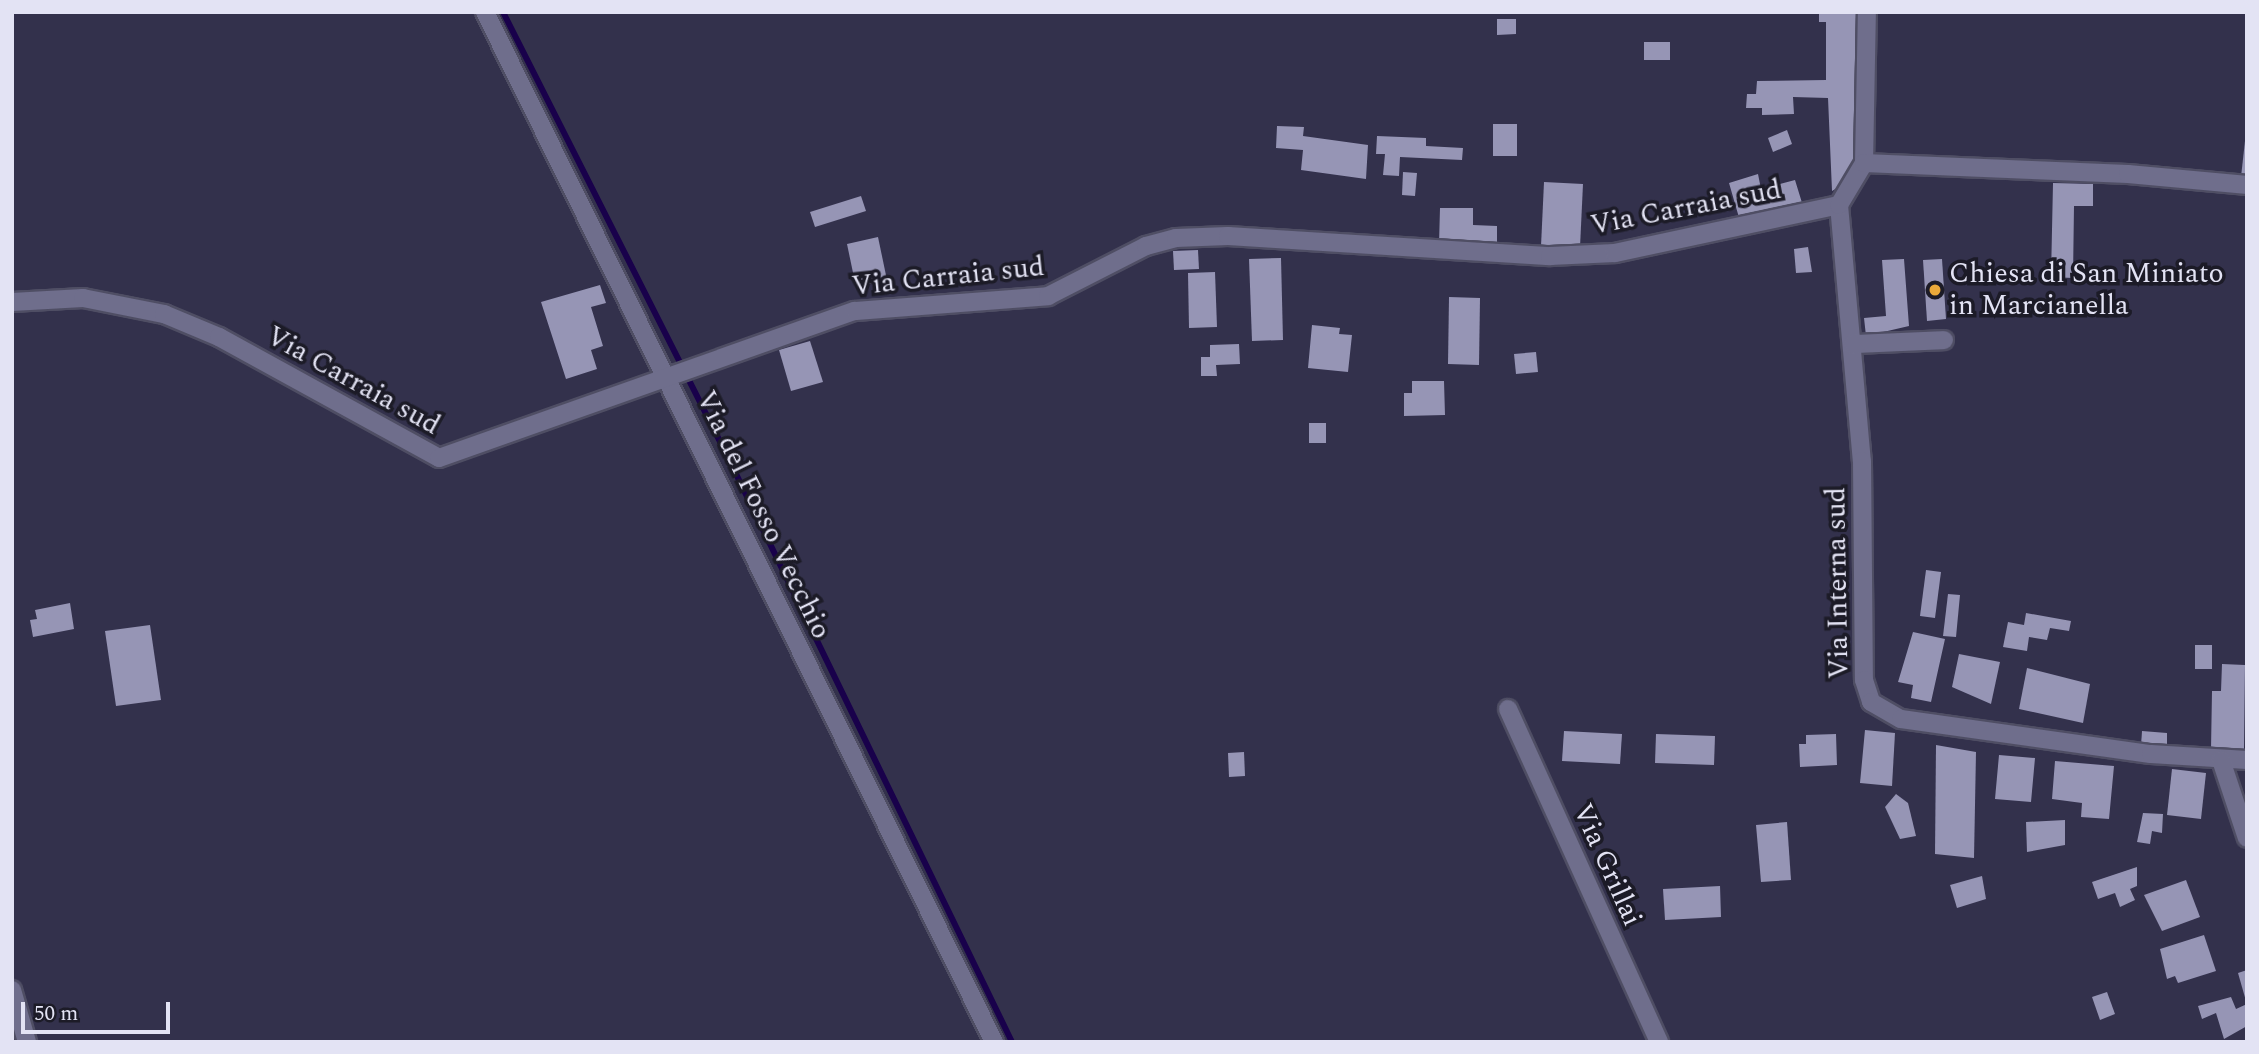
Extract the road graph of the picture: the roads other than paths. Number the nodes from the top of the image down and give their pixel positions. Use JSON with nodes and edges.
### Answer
{"nodes":[{"id":1,"x":485,"y":12,"type":"edge"},
{"id":2,"x":1867,"y":12,"type":"edge"},
{"id":3,"x":1864,"y":163,"type":"junction"},
{"id":4,"x":2247,"y":185,"type":"edge"},
{"id":5,"x":1839,"y":205,"type":"junction"},
{"id":6,"x":12,"y":302,"type":"edge"},
{"id":7,"x":1944,"y":340,"type":"dead end"},
{"id":8,"x":1853,"y":344,"type":"junction"},
{"id":9,"x":670,"y":377,"type":"junction"},
{"id":10,"x":1508,"y":709,"type":"dead end"},
{"id":11,"x":2221,"y":760,"type":"junction"},
{"id":12,"x":2247,"y":760,"type":"edge"},
{"id":13,"x":2247,"y":838,"type":"edge"},
{"id":14,"x":12,"y":990,"type":"edge"},
{"id":15,"x":27,"y":1042,"type":"edge"},
{"id":16,"x":994,"y":1042,"type":"edge"},
{"id":17,"x":1659,"y":1042,"type":"edge"}],
"edges":[{"from":1,"to":9,"type":"street","name":"Via del Fosso Vecchio"},
{"from":2,"to":3,"type":"street"},
{"from":3,"to":4,"type":"street"},
{"from":3,"to":5,"type":"street"},
{"from":5,"to":8,"type":"street","name":"Via Interna sud"},
{"from":5,"to":9,"type":"street","name":"Via Carraia sud"},
{"from":6,"to":9,"type":"street","name":"Via Carraia sud"},
{"from":7,"to":8,"type":"street"},
{"from":8,"to":11,"type":"street","name":"Via Interna sud"},
{"from":9,"to":16,"type":"street","name":"Via del Fosso Vecchio"},
{"from":10,"to":17,"type":"street","name":"Via Grillai"},
{"from":11,"to":12,"type":"street","name":"Via Interna sud"},
{"from":11,"to":13,"type":"street"},
{"from":14,"to":15,"type":"street"}]}
